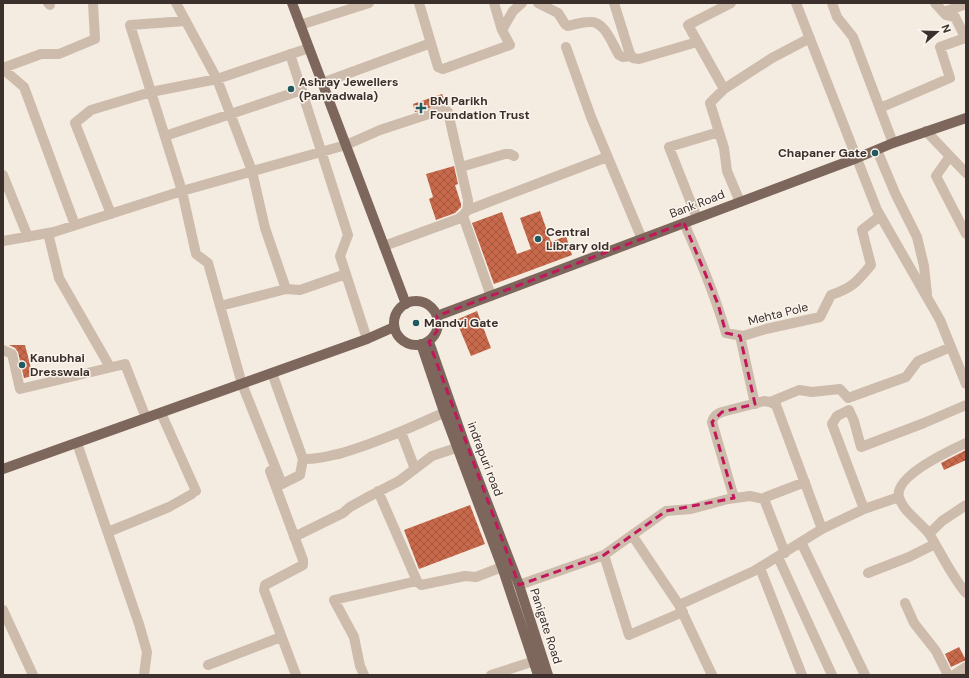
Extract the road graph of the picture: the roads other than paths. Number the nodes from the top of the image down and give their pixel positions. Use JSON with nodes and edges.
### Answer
{"nodes":[{"id":1,"x":93,"y":3,"type":"edge"},
{"id":2,"x":176,"y":3,"type":"edge"},
{"id":3,"x":292,"y":3,"type":"edge"},
{"id":4,"x":369,"y":3,"type":"edge"},
{"id":5,"x":419,"y":3,"type":"edge"},
{"id":6,"x":494,"y":3,"type":"edge"},
{"id":7,"x":522,"y":3,"type":"edge"},
{"id":8,"x":538,"y":3,"type":"edge"},
{"id":9,"x":614,"y":3,"type":"edge"},
{"id":10,"x":731,"y":3,"type":"edge"},
{"id":11,"x":796,"y":3,"type":"edge"},
{"id":12,"x":832,"y":3,"type":"edge"},
{"id":13,"x":935,"y":3,"type":"edge"},
{"id":14,"x":966,"y":4,"type":"edge"},
{"id":15,"x":944,"y":12,"type":"junction"},
{"id":16,"x":186,"y":21,"type":"junction"},
{"id":17,"x":300,"y":25,"type":"junction"},
{"id":18,"x":502,"y":30,"type":"junction"},
{"id":19,"x":810,"y":38,"type":"junction"},
{"id":20,"x":966,"y":39,"type":"edge"},
{"id":21,"x":697,"y":42,"type":"junction"},
{"id":22,"x":432,"y":43,"type":"junction"},
{"id":23,"x":566,"y":47,"type":"dead end"},
{"id":24,"x":309,"y":48,"type":"junction"},
{"id":25,"x":290,"y":54,"type":"junction"},
{"id":26,"x":631,"y":56,"type":"junction"},
{"id":27,"x":3,"y":69,"type":"edge"},
{"id":28,"x":217,"y":79,"type":"junction"},
{"id":29,"x":322,"y":83,"type":"junction"},
{"id":30,"x":724,"y":89,"type":"junction"},
{"id":31,"x":302,"y":90,"type":"junction"},
{"id":32,"x":151,"y":92,"type":"junction"},
{"id":33,"x":880,"y":108,"type":"junction"},
{"id":34,"x":231,"y":114,"type":"junction"},
{"id":35,"x":966,"y":118,"type":"edge"},
{"id":36,"x":926,"y":131,"type":"junction"},
{"id":37,"x":719,"y":132,"type":"junction"},
{"id":38,"x":165,"y":136,"type":"junction"},
{"id":39,"x":893,"y":143,"type":"junction"},
{"id":40,"x":346,"y":145,"type":"junction"},
{"id":41,"x":877,"y":150,"type":"junction"},
{"id":42,"x":322,"y":151,"type":"junction"},
{"id":43,"x":514,"y":156,"type":"dead end"},
{"id":44,"x":950,"y":156,"type":"junction"},
{"id":45,"x":607,"y":157,"type":"junction"},
{"id":46,"x":857,"y":158,"type":"junction"},
{"id":47,"x":461,"y":167,"type":"junction"},
{"id":48,"x":252,"y":171,"type":"junction"},
{"id":49,"x":966,"y":173,"type":"edge"},
{"id":50,"x":3,"y":175,"type":"edge"},
{"id":51,"x":182,"y":191,"type":"junction"},
{"id":52,"x":740,"y":202,"type":"junction"},
{"id":53,"x":466,"y":213,"type":"junction"},
{"id":54,"x":111,"y":214,"type":"junction"},
{"id":55,"x":880,"y":216,"type":"junction"},
{"id":56,"x":697,"y":218,"type":"junction"},
{"id":57,"x":684,"y":223,"type":"junction"},
{"id":58,"x":75,"y":225,"type":"junction"},
{"id":59,"x":48,"y":233,"type":"junction"},
{"id":60,"x":966,"y":234,"type":"edge"},
{"id":61,"x":28,"y":237,"type":"junction"},
{"id":62,"x":642,"y":239,"type":"junction"},
{"id":63,"x":3,"y":241,"type":"edge"},
{"id":64,"x":384,"y":246,"type":"junction"},
{"id":65,"x":346,"y":274,"type":"junction"},
{"id":66,"x":286,"y":289,"type":"junction"},
{"id":67,"x":492,"y":296,"type":"junction"},
{"id":68,"x":928,"y":298,"type":"junction"},
{"id":69,"x":406,"y":304,"type":"junction"},
{"id":70,"x":220,"y":306,"type":"junction"},
{"id":71,"x":437,"y":316,"type":"junction"},
{"id":72,"x":394,"y":327,"type":"junction"},
{"id":73,"x":740,"y":336,"type":"junction"},
{"id":74,"x":367,"y":339,"type":"junction"},
{"id":75,"x":425,"y":343,"type":"junction"},
{"id":76,"x":951,"y":347,"type":"junction"},
{"id":77,"x":3,"y":350,"type":"edge"},
{"id":78,"x":110,"y":367,"type":"junction"},
{"id":79,"x":272,"y":373,"type":"junction"},
{"id":80,"x":966,"y":384,"type":"edge"},
{"id":81,"x":240,"y":385,"type":"junction"},
{"id":82,"x":770,"y":402,"type":"junction"},
{"id":83,"x":755,"y":404,"type":"junction"},
{"id":84,"x":966,"y":405,"type":"edge"},
{"id":85,"x":448,"y":410,"type":"junction"},
{"id":86,"x":161,"y":413,"type":"junction"},
{"id":87,"x":146,"y":418,"type":"junction"},
{"id":88,"x":401,"y":432,"type":"junction"},
{"id":89,"x":77,"y":442,"type":"junction"},
{"id":90,"x":966,"y":443,"type":"edge"},
{"id":91,"x":461,"y":447,"type":"junction"},
{"id":92,"x":302,"y":459,"type":"junction"},
{"id":93,"x":3,"y":469,"type":"edge"},
{"id":94,"x":415,"y":469,"type":"junction"},
{"id":95,"x":805,"y":482,"type":"junction"},
{"id":96,"x":378,"y":491,"type":"junction"},
{"id":97,"x":899,"y":497,"type":"junction"},
{"id":98,"x":734,"y":498,"type":"junction"},
{"id":99,"x":764,"y":498,"type":"junction"},
{"id":100,"x":966,"y":505,"type":"edge"},
{"id":101,"x":864,"y":509,"type":"junction"},
{"id":102,"x":822,"y":529,"type":"junction"},
{"id":103,"x":108,"y":532,"type":"junction"},
{"id":104,"x":929,"y":534,"type":"junction"},
{"id":105,"x":632,"y":535,"type":"junction"},
{"id":106,"x":294,"y":537,"type":"junction"},
{"id":107,"x":801,"y":542,"type":"junction"},
{"id":108,"x":935,"y":544,"type":"junction"},
{"id":109,"x":604,"y":555,"type":"junction"},
{"id":110,"x":782,"y":555,"type":"junction"},
{"id":111,"x":502,"y":567,"type":"junction"},
{"id":112,"x":760,"y":568,"type":"junction"},
{"id":113,"x":868,"y":573,"type":"dead end"},
{"id":114,"x":416,"y":581,"type":"junction"},
{"id":115,"x":519,"y":585,"type":"junction"},
{"id":116,"x":966,"y":593,"type":"edge"},
{"id":117,"x":905,"y":603,"type":"dead end"},
{"id":118,"x":681,"y":608,"type":"junction"},
{"id":119,"x":3,"y":610,"type":"edge"},
{"id":120,"x":281,"y":637,"type":"junction"},
{"id":121,"x":538,"y":660,"type":"junction"},
{"id":122,"x":208,"y":665,"type":"dead end"},
{"id":123,"x":966,"y":667,"type":"edge"},
{"id":124,"x":33,"y":675,"type":"edge"},
{"id":125,"x":144,"y":675,"type":"edge"},
{"id":126,"x":296,"y":675,"type":"edge"},
{"id":127,"x":364,"y":675,"type":"edge"},
{"id":128,"x":491,"y":675,"type":"edge"},
{"id":129,"x":538,"y":675,"type":"edge"},
{"id":130,"x":548,"y":675,"type":"edge"},
{"id":131,"x":712,"y":675,"type":"edge"},
{"id":132,"x":802,"y":675,"type":"edge"},
{"id":133,"x":832,"y":675,"type":"edge"},
{"id":134,"x":866,"y":675,"type":"edge"},
{"id":135,"x":948,"y":675,"type":"edge"},
{"id":136,"x":954,"y":675,"type":"edge"}],
"edges":[{"from":1,"to":27,"type":"street"},
{"from":2,"to":16,"type":"street"},
{"from":3,"to":17,"type":"main road"},
{"from":4,"to":17,"type":"street"},
{"from":5,"to":22,"type":"street"},
{"from":6,"to":18,"type":"street"},
{"from":7,"to":18,"type":"street"},
{"from":8,"to":26,"type":"street"},
{"from":9,"to":26,"type":"street"},
{"from":10,"to":21,"type":"street"},
{"from":11,"to":19,"type":"street"},
{"from":12,"to":33,"type":"street"},
{"from":13,"to":15,"type":"street"},
{"from":14,"to":15,"type":"street"},
{"from":15,"to":20,"type":"street"},
{"from":16,"to":28,"type":"street"},
{"from":16,"to":32,"type":"street"},
{"from":17,"to":24,"type":"main road"},
{"from":18,"to":22,"type":"street"},
{"from":19,"to":30,"type":"street"},
{"from":19,"to":46,"type":"street"},
{"from":20,"to":33,"type":"street"},
{"from":21,"to":26,"type":"street"},
{"from":21,"to":30,"type":"street"},
{"from":22,"to":29,"type":"street"},
{"from":23,"to":45,"type":"street"},
{"from":24,"to":25,"type":"street"},
{"from":24,"to":29,"type":"main road"},
{"from":25,"to":28,"type":"street"},
{"from":25,"to":31,"type":"street"},
{"from":27,"to":58,"type":"street"},
{"from":28,"to":32,"type":"street"},
{"from":28,"to":34,"type":"street"},
{"from":29,"to":40,"type":"main road"},
{"from":30,"to":37,"type":"street"},
{"from":31,"to":34,"type":"street"},
{"from":31,"to":42,"type":"street"},
{"from":32,"to":38,"type":"street"},
{"from":32,"to":54,"type":"street"},
{"from":33,"to":39,"type":"street"},
{"from":34,"to":38,"type":"street"},
{"from":34,"to":48,"type":"street"},
{"from":35,"to":36,"type":"main road","name":"Bank Road"},
{"from":36,"to":39,"type":"main road","name":"Bank Road"},
{"from":36,"to":44,"type":"street"},
{"from":37,"to":52,"type":"street"},
{"from":37,"to":56,"type":"street"},
{"from":38,"to":51,"type":"street"},
{"from":39,"to":41,"type":"main road","name":"Bank Road"},
{"from":40,"to":42,"type":"street"},
{"from":40,"to":47,"type":"street"},
{"from":40,"to":64,"type":"main road"},
{"from":41,"to":46,"type":"main road","name":"Bank Road"},
{"from":41,"to":68,"type":"street"},
{"from":42,"to":48,"type":"street"},
{"from":42,"to":65,"type":"street"},
{"from":43,"to":47,"type":"street"},
{"from":44,"to":49,"type":"street"},
{"from":44,"to":60,"type":"street"},
{"from":45,"to":53,"type":"street"},
{"from":45,"to":62,"type":"street"},
{"from":46,"to":52,"type":"main road","name":"Bank Road"},
{"from":46,"to":55,"type":"street"},
{"from":47,"to":53,"type":"street"},
{"from":48,"to":51,"type":"street"},
{"from":48,"to":66,"type":"street"},
{"from":50,"to":61,"type":"street"},
{"from":51,"to":54,"type":"street"},
{"from":51,"to":70,"type":"street"},
{"from":52,"to":56,"type":"main road","name":"Bank Road"},
{"from":53,"to":64,"type":"street"},
{"from":53,"to":67,"type":"street"},
{"from":54,"to":58,"type":"street"},
{"from":55,"to":68,"type":"street"},
{"from":55,"to":73,"type":"street","name":"Mehta Pole"},
{"from":56,"to":57,"type":"main road","name":"Bank Road"},
{"from":57,"to":62,"type":"main road","name":"Bank Road"},
{"from":57,"to":73,"type":"street","name":"Mehta Pole"},
{"from":58,"to":59,"type":"street"},
{"from":59,"to":61,"type":"street"},
{"from":59,"to":78,"type":"street"},
{"from":61,"to":63,"type":"street"},
{"from":62,"to":67,"type":"main road","name":"Bank Road"},
{"from":64,"to":69,"type":"main road"},
{"from":65,"to":66,"type":"street"},
{"from":65,"to":74,"type":"street"},
{"from":66,"to":70,"type":"street"},
{"from":67,"to":71,"type":"main road","name":"Bank Road"},
{"from":68,"to":76,"type":"street"},
{"from":69,"to":71,"type":"main road"},
{"from":69,"to":72,"type":"main road"},
{"from":70,"to":81,"type":"street"},
{"from":71,"to":75,"type":"main road"},
{"from":72,"to":74,"type":"main road"},
{"from":72,"to":75,"type":"main road"},
{"from":73,"to":83,"type":"street"},
{"from":74,"to":79,"type":"main road"},
{"from":75,"to":85,"type":"main road","name":"indrapuri road"},
{"from":76,"to":80,"type":"street"},
{"from":76,"to":82,"type":"street"},
{"from":77,"to":78,"type":"street"},
{"from":78,"to":87,"type":"street"},
{"from":79,"to":81,"type":"main road"},
{"from":79,"to":92,"type":"street"},
{"from":81,"to":86,"type":"main road"},
{"from":81,"to":92,"type":"street"},
{"from":81,"to":106,"type":"street"},
{"from":82,"to":83,"type":"street"},
{"from":82,"to":95,"type":"street"},
{"from":83,"to":98,"type":"street"},
{"from":84,"to":101,"type":"street"},
{"from":85,"to":88,"type":"street"},
{"from":85,"to":91,"type":"main road","name":"indrapuri road"},
{"from":86,"to":87,"type":"main road"},
{"from":86,"to":103,"type":"street"},
{"from":87,"to":89,"type":"main road"},
{"from":88,"to":92,"type":"street"},
{"from":88,"to":94,"type":"street"},
{"from":89,"to":93,"type":"main road"},
{"from":89,"to":103,"type":"street"},
{"from":90,"to":97,"type":"street"},
{"from":91,"to":94,"type":"street"},
{"from":91,"to":111,"type":"main road"},
{"from":91,"to":115,"type":"main road","name":"indrapuri road"},
{"from":94,"to":96,"type":"street"},
{"from":95,"to":99,"type":"street"},
{"from":95,"to":102,"type":"street"},
{"from":96,"to":106,"type":"street"},
{"from":96,"to":114,"type":"street"},
{"from":97,"to":101,"type":"street"},
{"from":97,"to":104,"type":"street"},
{"from":98,"to":99,"type":"street"},
{"from":98,"to":105,"type":"street"},
{"from":99,"to":110,"type":"street"},
{"from":100,"to":104,"type":"street"},
{"from":101,"to":102,"type":"street"},
{"from":102,"to":107,"type":"street"},
{"from":103,"to":125,"type":"street"},
{"from":104,"to":108,"type":"street"},
{"from":105,"to":109,"type":"street"},
{"from":105,"to":118,"type":"street"},
{"from":106,"to":120,"type":"street"},
{"from":107,"to":110,"type":"street"},
{"from":107,"to":134,"type":"street"},
{"from":108,"to":113,"type":"street"},
{"from":108,"to":116,"type":"street"},
{"from":109,"to":115,"type":"street"},
{"from":109,"to":118,"type":"street"},
{"from":110,"to":112,"type":"street"},
{"from":110,"to":133,"type":"street"},
{"from":111,"to":114,"type":"street"},
{"from":111,"to":121,"type":"main road"},
{"from":112,"to":118,"type":"street"},
{"from":112,"to":132,"type":"street"},
{"from":114,"to":127,"type":"street"},
{"from":115,"to":121,"type":"main road","name":"Panigate Road"},
{"from":117,"to":135,"type":"street"},
{"from":118,"to":131,"type":"street"},
{"from":119,"to":124,"type":"street"},
{"from":120,"to":122,"type":"street"},
{"from":120,"to":126,"type":"street"},
{"from":121,"to":128,"type":"street"},
{"from":121,"to":129,"type":"main road"},
{"from":121,"to":130,"type":"main road","name":"Panigate Road"},
{"from":123,"to":136,"type":"street"}]}
